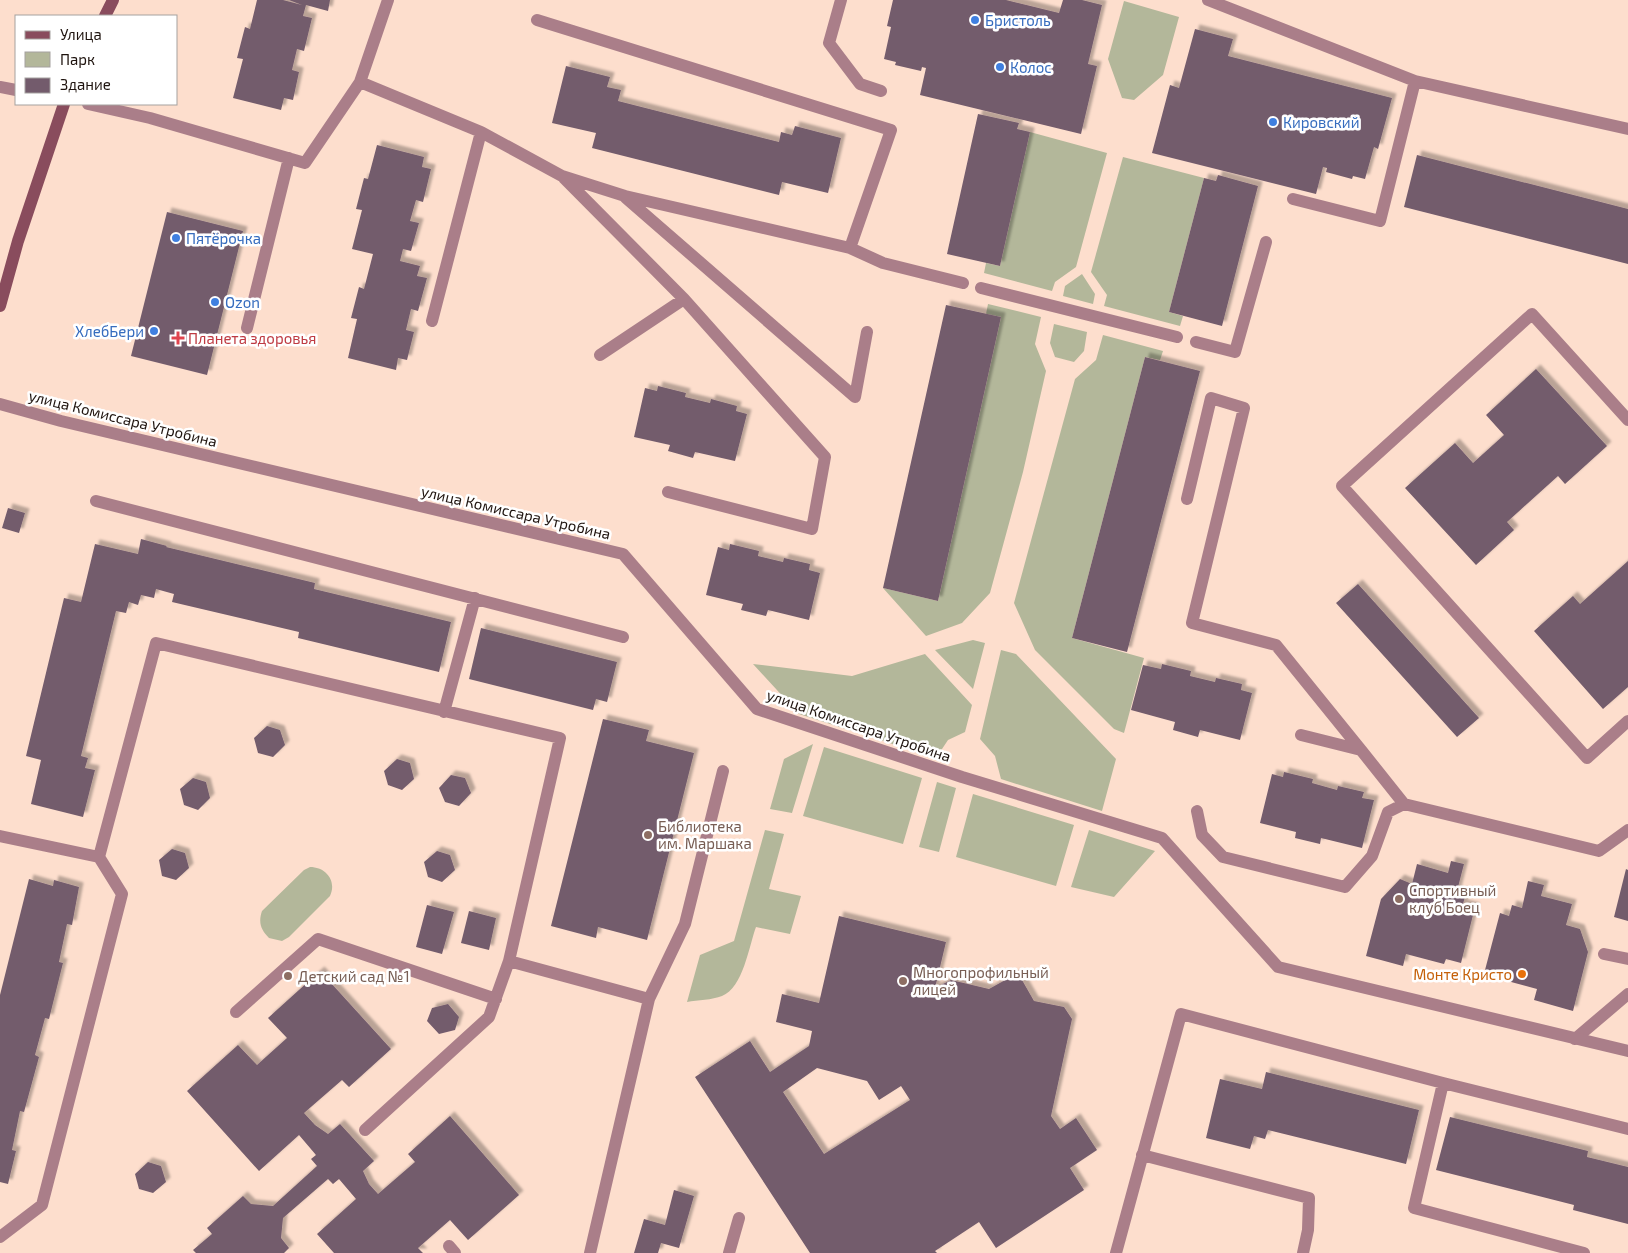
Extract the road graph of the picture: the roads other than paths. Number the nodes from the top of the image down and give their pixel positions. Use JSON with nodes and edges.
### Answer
{"nodes":[{"id":1,"x":113,"y":0,"type":"edge"},
{"id":2,"x":388,"y":0,"type":"edge"},
{"id":3,"x":841,"y":0,"type":"edge"},
{"id":4,"x":1208,"y":0,"type":"edge"},
{"id":5,"x":106,"y":15,"type":"edge"},
{"id":6,"x":537,"y":20,"type":"dead end"},
{"id":7,"x":1416,"y":81,"type":"junction"},
{"id":8,"x":360,"y":82,"type":"junction"},
{"id":9,"x":0,"y":87,"type":"edge"},
{"id":10,"x":15,"y":90,"type":"edge"},
{"id":11,"x":880,"y":91,"type":"dead end"},
{"id":12,"x":64,"y":105,"type":"edge"},
{"id":13,"x":92,"y":105,"type":"edge"},
{"id":14,"x":1628,"y":129,"type":"edge"},
{"id":15,"x":481,"y":132,"type":"junction"},
{"id":16,"x":289,"y":158,"type":"junction"},
{"id":17,"x":562,"y":176,"type":"junction"},
{"id":18,"x":624,"y":196,"type":"junction"},
{"id":19,"x":1293,"y":199,"type":"dead end"},
{"id":20,"x":1266,"y":242,"type":"dead end"},
{"id":21,"x":850,"y":248,"type":"junction"},
{"id":22,"x":963,"y":283,"type":"dead end"},
{"id":23,"x":981,"y":288,"type":"dead end"},
{"id":24,"x":684,"y":298,"type":"junction"},
{"id":25,"x":0,"y":306,"type":"edge"},
{"id":26,"x":432,"y":321,"type":"dead end"},
{"id":27,"x":247,"y":328,"type":"dead end"},
{"id":28,"x":867,"y":332,"type":"dead end"},
{"id":29,"x":1178,"y":337,"type":"dead end"},
{"id":30,"x":1196,"y":342,"type":"dead end"},
{"id":31,"x":600,"y":355,"type":"dead end"},
{"id":32,"x":0,"y":404,"type":"edge"},
{"id":33,"x":1628,"y":420,"type":"edge"},
{"id":34,"x":668,"y":492,"type":"dead end"},
{"id":35,"x":1187,"y":499,"type":"dead end"},
{"id":36,"x":96,"y":501,"type":"dead end"},
{"id":37,"x":475,"y":598,"type":"junction"},
{"id":38,"x":623,"y":637,"type":"dead end"},
{"id":39,"x":444,"y":712,"type":"junction"},
{"id":40,"x":1628,"y":721,"type":"edge"},
{"id":41,"x":1301,"y":735,"type":"dead end"},
{"id":42,"x":1362,"y":750,"type":"junction"},
{"id":43,"x":723,"y":771,"type":"dead end"},
{"id":44,"x":1404,"y":804,"type":"junction"},
{"id":45,"x":1197,"y":811,"type":"dead end"},
{"id":46,"x":1628,"y":830,"type":"edge"},
{"id":47,"x":0,"y":836,"type":"edge"},
{"id":48,"x":99,"y":857,"type":"junction"},
{"id":49,"x":1604,"y":954,"type":"dead end"},
{"id":50,"x":1628,"y":959,"type":"edge"},
{"id":51,"x":509,"y":961,"type":"junction"},
{"id":52,"x":1628,"y":994,"type":"edge"},
{"id":53,"x":496,"y":999,"type":"junction"},
{"id":54,"x":648,"y":999,"type":"junction"},
{"id":55,"x":236,"y":1012,"type":"dead end"},
{"id":56,"x":1575,"y":1039,"type":"junction"},
{"id":57,"x":1628,"y":1052,"type":"edge"},
{"id":58,"x":1443,"y":1083,"type":"junction"},
{"id":59,"x":1628,"y":1129,"type":"edge"},
{"id":60,"x":366,"y":1130,"type":"dead end"},
{"id":61,"x":1142,"y":1155,"type":"junction"},
{"id":62,"x":739,"y":1218,"type":"dead end"},
{"id":63,"x":0,"y":1237,"type":"edge"},
{"id":64,"x":590,"y":1253,"type":"edge"},
{"id":65,"x":729,"y":1253,"type":"edge"},
{"id":66,"x":1116,"y":1253,"type":"edge"},
{"id":67,"x":1304,"y":1253,"type":"edge"},
{"id":68,"x":1584,"y":1253,"type":"edge"}],
"edges":[{"from":1,"to":5,"type":"street"},
{"from":2,"to":8,"type":"street"},
{"from":3,"to":11,"type":"street"},
{"from":4,"to":7,"type":"street"},
{"from":6,"to":21,"type":"street"},
{"from":7,"to":14,"type":"street"},
{"from":7,"to":19,"type":"street"},
{"from":8,"to":15,"type":"street"},
{"from":8,"to":16,"type":"street"},
{"from":9,"to":10,"type":"street"},
{"from":12,"to":25,"type":"street"},
{"from":13,"to":16,"type":"street"},
{"from":15,"to":17,"type":"street"},
{"from":15,"to":26,"type":"street"},
{"from":16,"to":27,"type":"street"},
{"from":17,"to":18,"type":"street"},
{"from":17,"to":24,"type":"street"},
{"from":18,"to":21,"type":"street"},
{"from":18,"to":28,"type":"street"},
{"from":20,"to":30,"type":"street"},
{"from":21,"to":22,"type":"street"},
{"from":23,"to":29,"type":"street"},
{"from":24,"to":31,"type":"street"},
{"from":24,"to":34,"type":"street"},
{"from":32,"to":56,"type":"street","name":"улица Комиссара Утробина"},
{"from":33,"to":40,"type":"street"},
{"from":35,"to":42,"type":"street"},
{"from":36,"to":37,"type":"street"},
{"from":37,"to":38,"type":"street"},
{"from":37,"to":39,"type":"street"},
{"from":39,"to":48,"type":"street"},
{"from":39,"to":51,"type":"street"},
{"from":41,"to":42,"type":"street"},
{"from":42,"to":44,"type":"street"},
{"from":43,"to":54,"type":"street"},
{"from":44,"to":45,"type":"street"},
{"from":44,"to":46,"type":"street"},
{"from":47,"to":48,"type":"street"},
{"from":48,"to":63,"type":"street"},
{"from":49,"to":50,"type":"street"},
{"from":51,"to":53,"type":"street"},
{"from":51,"to":54,"type":"street"},
{"from":52,"to":56,"type":"street"},
{"from":53,"to":55,"type":"street"},
{"from":53,"to":60,"type":"street"},
{"from":54,"to":64,"type":"street"},
{"from":56,"to":57,"type":"street","name":"улица Комиссара Утробина"},
{"from":58,"to":59,"type":"street"},
{"from":58,"to":61,"type":"street"},
{"from":58,"to":68,"type":"street"},
{"from":61,"to":66,"type":"street"},
{"from":61,"to":67,"type":"street"},
{"from":62,"to":65,"type":"street"}]}
